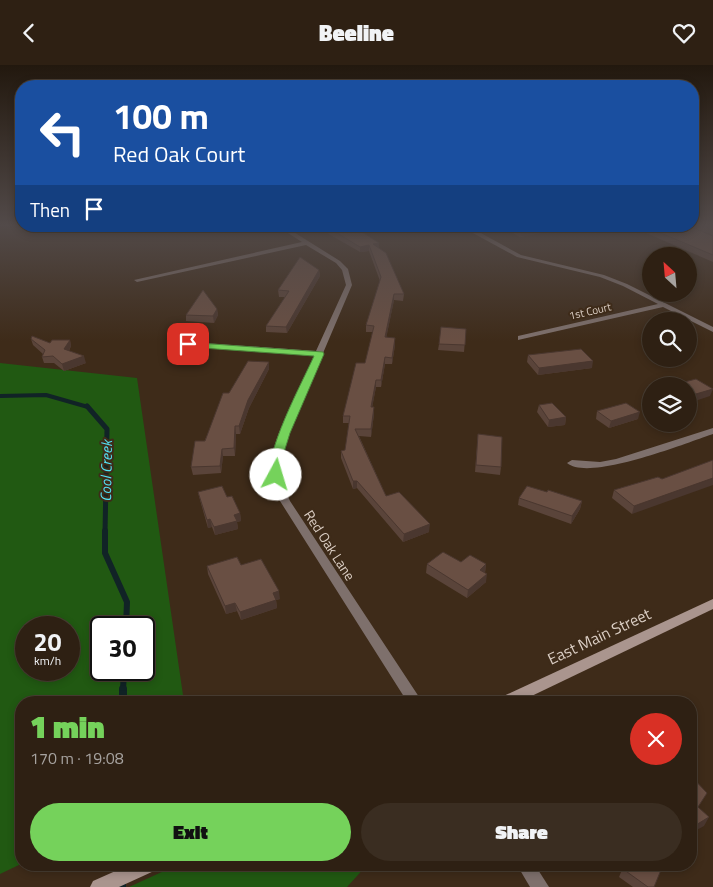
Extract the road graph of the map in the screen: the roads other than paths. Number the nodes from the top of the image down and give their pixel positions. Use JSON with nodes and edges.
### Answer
{"nodes":[{"id":1,"x":209,"y":264,"type":"edge"},
{"id":2,"x":340,"y":264,"type":"edge"},
{"id":3,"x":554,"y":264,"type":"edge"},
{"id":4,"x":137,"y":280,"type":"dead end"},
{"id":5,"x":664,"y":305,"type":"junction"},
{"id":6,"x":713,"y":330,"type":"edge"},
{"id":7,"x":521,"y":338,"type":"dead end"},
{"id":8,"x":188,"y":344,"type":"dead end"},
{"id":9,"x":320,"y":354,"type":"junction"},
{"id":10,"x":713,"y":431,"type":"edge"},
{"id":11,"x":572,"y":463,"type":"dead end"},
{"id":12,"x":713,"y":604,"type":"edge"},
{"id":13,"x":411,"y":696,"type":"edge"},
{"id":14,"x":517,"y":696,"type":"edge"},
{"id":15,"x":134,"y":871,"type":"edge"},
{"id":16,"x":530,"y":871,"type":"edge"},
{"id":17,"x":103,"y":885,"type":"edge"},
{"id":18,"x":540,"y":887,"type":"edge"}],
"edges":[{"from":1,"to":4,"type":"street"},
{"from":2,"to":9,"type":"street","name":"Red Oak Lane"},
{"from":3,"to":5,"type":"street"},
{"from":5,"to":6,"type":"street"},
{"from":5,"to":7,"type":"street","name":"1st Court"},
{"from":8,"to":9,"type":"street"},
{"from":9,"to":13,"type":"street","name":"Red Oak Lane"},
{"from":10,"to":11,"type":"street"},
{"from":12,"to":14,"type":"main road","name":"East Main Street"},
{"from":15,"to":17,"type":"main road"},
{"from":16,"to":18,"type":"street"}]}
